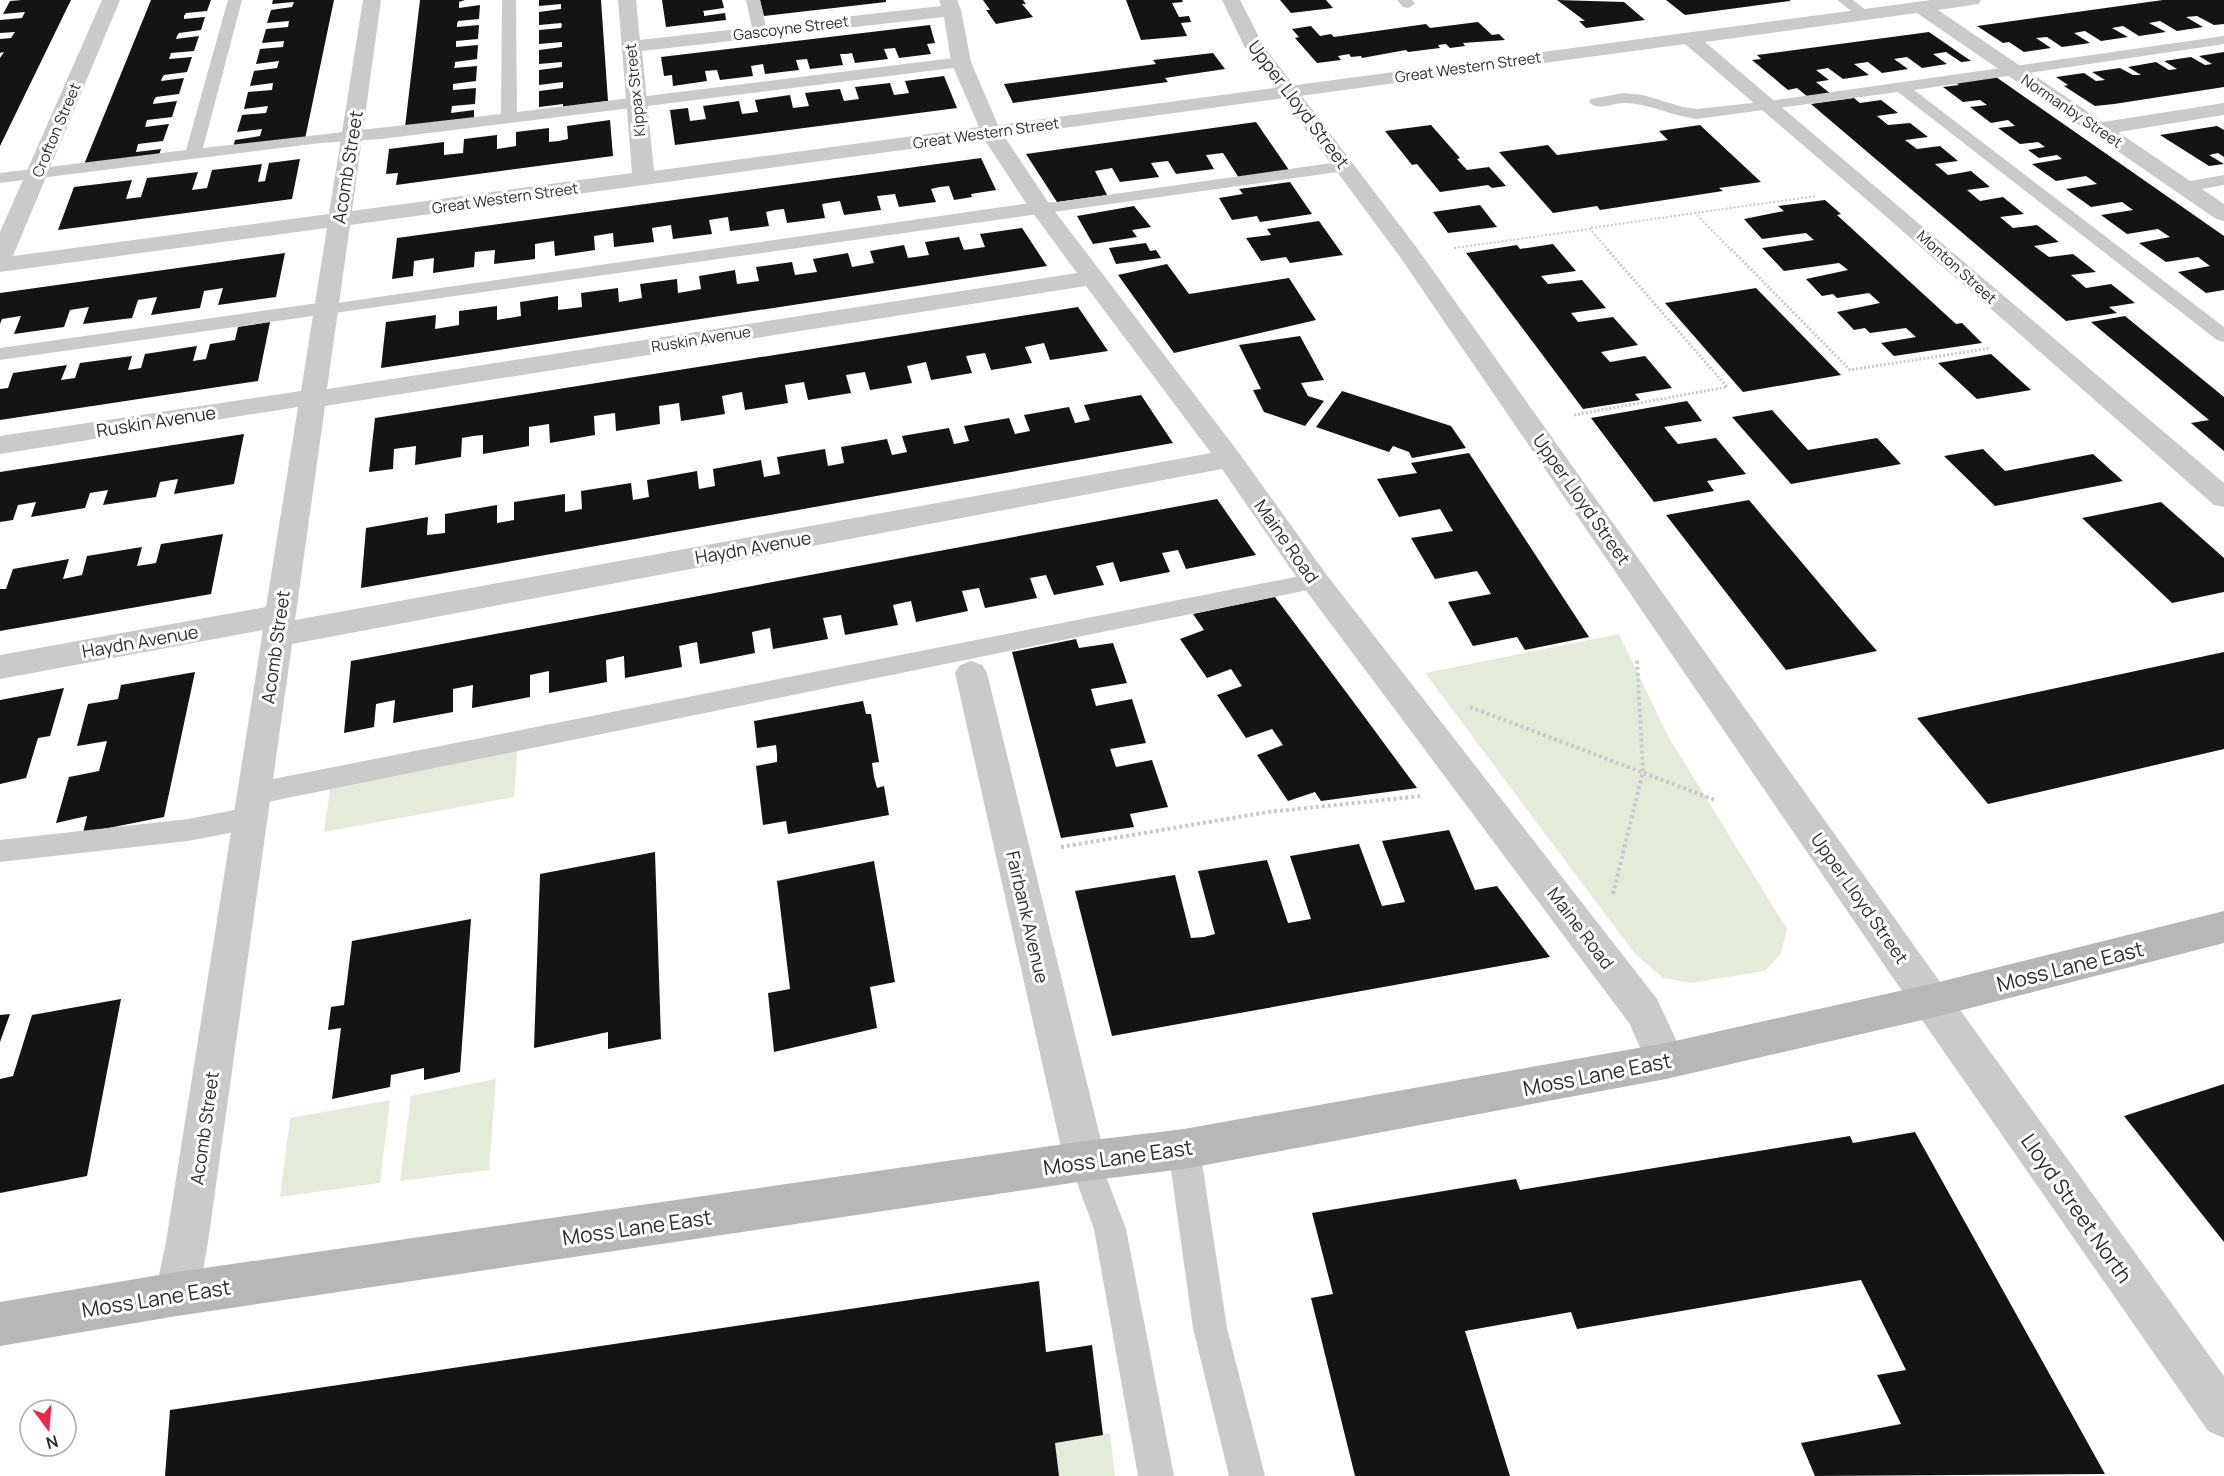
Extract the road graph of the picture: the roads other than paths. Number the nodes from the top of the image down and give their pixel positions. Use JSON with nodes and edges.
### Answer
{"nodes":[{"id":1,"x":111,"y":0,"type":"edge"},
{"id":2,"x":235,"y":0,"type":"edge"},
{"id":3,"x":372,"y":0,"type":"edge"},
{"id":4,"x":509,"y":0,"type":"edge"},
{"id":5,"x":627,"y":0,"type":"edge"},
{"id":6,"x":753,"y":0,"type":"edge"},
{"id":7,"x":1231,"y":0,"type":"edge"},
{"id":8,"x":1844,"y":0,"type":"edge"},
{"id":9,"x":1972,"y":0,"type":"edge"},
{"id":10,"x":950,"y":5,"type":"edge"},
{"id":11,"x":1921,"y":7,"type":"junction"},
{"id":12,"x":1864,"y":14,"type":"junction"},
{"id":13,"x":760,"y":32,"type":"junction"},
{"id":14,"x":1688,"y":37,"type":"junction"},
{"id":15,"x":2224,"y":40,"type":"edge"},
{"id":16,"x":630,"y":47,"type":"junction"},
{"id":17,"x":961,"y":62,"type":"junction"},
{"id":18,"x":2013,"y":71,"type":"junction"},
{"id":19,"x":1901,"y":87,"type":"junction"},
{"id":20,"x":1287,"y":92,"type":"junction"},
{"id":21,"x":636,"y":102,"type":"junction"},
{"id":22,"x":1597,"y":102,"type":"dead end"},
{"id":23,"x":1770,"y":106,"type":"junction"},
{"id":24,"x":2224,"y":109,"type":"edge"},
{"id":25,"x":508,"y":117,"type":"junction"},
{"id":26,"x":2099,"y":129,"type":"junction"},
{"id":27,"x":991,"y":132,"type":"junction"},
{"id":28,"x":351,"y":138,"type":"junction"},
{"id":29,"x":193,"y":154,"type":"junction"},
{"id":30,"x":1346,"y":166,"type":"junction"},
{"id":31,"x":37,"y":174,"type":"junction"},
{"id":32,"x":0,"y":178,"type":"edge"},
{"id":33,"x":644,"y":180,"type":"junction"},
{"id":34,"x":2224,"y":180,"type":"edge"},
{"id":35,"x":2185,"y":187,"type":"junction"},
{"id":36,"x":1041,"y":209,"type":"junction"},
{"id":37,"x":2224,"y":213,"type":"edge"},
{"id":38,"x":339,"y":220,"type":"junction"},
{"id":39,"x":0,"y":260,"type":"edge"},
{"id":40,"x":0,"y":265,"type":"edge"},
{"id":41,"x":1091,"y":278,"type":"junction"},
{"id":42,"x":325,"y":309,"type":"junction"},
{"id":43,"x":2224,"y":336,"type":"edge"},
{"id":44,"x":0,"y":354,"type":"edge"},
{"id":45,"x":312,"y":399,"type":"junction"},
{"id":46,"x":0,"y":446,"type":"edge"},
{"id":47,"x":1229,"y":459,"type":"junction"},
{"id":48,"x":2224,"y":498,"type":"edge"},
{"id":49,"x":1316,"y":581,"type":"junction"},
{"id":50,"x":278,"y":626,"type":"junction"},
{"id":51,"x":0,"y":667,"type":"edge"},
{"id":52,"x":971,"y":673,"type":"dead end"},
{"id":53,"x":251,"y":806,"type":"junction"},
{"id":54,"x":0,"y":851,"type":"edge"},
{"id":55,"x":2224,"y":927,"type":"edge"},
{"id":56,"x":1931,"y":1001,"type":"junction"},
{"id":57,"x":1666,"y":1061,"type":"junction"},
{"id":58,"x":1184,"y":1149,"type":"junction"},
{"id":59,"x":1085,"y":1161,"type":"junction"},
{"id":60,"x":177,"y":1294,"type":"junction"},
{"id":61,"x":0,"y":1324,"type":"edge"},
{"id":62,"x":2224,"y":1415,"type":"edge"},
{"id":63,"x":1156,"y":1476,"type":"edge"},
{"id":64,"x":1246,"y":1476,"type":"edge"}],
"edges":[{"from":1,"to":31,"type":"street","name":"Crofton Street"},
{"from":2,"to":29,"type":"lane"},
{"from":3,"to":28,"type":"street","name":"Acomb Street"},
{"from":4,"to":25,"type":"lane"},
{"from":5,"to":16,"type":"street","name":"Kippax Street"},
{"from":6,"to":13,"type":"lane"},
{"from":7,"to":20,"type":"street","name":"Upper Lloyd Street"},
{"from":8,"to":12,"type":"lane"},
{"from":9,"to":11,"type":"street","name":"Great Western Street"},
{"from":10,"to":13,"type":"street","name":"Gascoyne Street"},
{"from":10,"to":17,"type":"street","name":"Maine Road"},
{"from":11,"to":12,"type":"street","name":"Great Western Street"},
{"from":11,"to":18,"type":"street","name":"Normanby Street"},
{"from":12,"to":14,"type":"street","name":"Great Western Street"},
{"from":13,"to":16,"type":"street","name":"Gascoyne Street"},
{"from":14,"to":20,"type":"street","name":"Great Western Street"},
{"from":14,"to":23,"type":"street","name":"Monton Street"},
{"from":15,"to":18,"type":"lane"},
{"from":16,"to":21,"type":"street","name":"Kippax Street"},
{"from":17,"to":21,"type":"lane"},
{"from":17,"to":27,"type":"street","name":"Maine Road"},
{"from":18,"to":19,"type":"lane"},
{"from":18,"to":26,"type":"street","name":"Normanby Street"},
{"from":19,"to":23,"type":"lane"},
{"from":19,"to":43,"type":"lane"},
{"from":20,"to":27,"type":"street","name":"Great Western Street"},
{"from":20,"to":30,"type":"street","name":"Upper Lloyd Street"},
{"from":21,"to":25,"type":"lane"},
{"from":21,"to":33,"type":"street","name":"Kippax Street"},
{"from":22,"to":23,"type":"lane"},
{"from":23,"to":48,"type":"street","name":"Monton Street"},
{"from":24,"to":26,"type":"street"},
{"from":25,"to":28,"type":"lane"},
{"from":26,"to":35,"type":"street","name":"Normanby Street"},
{"from":27,"to":33,"type":"street","name":"Great Western Street"},
{"from":27,"to":36,"type":"street","name":"Maine Road"},
{"from":28,"to":29,"type":"lane"},
{"from":28,"to":38,"type":"street","name":"Acomb Street"},
{"from":29,"to":31,"type":"lane"},
{"from":30,"to":36,"type":"lane"},
{"from":30,"to":56,"type":"street","name":"Upper Lloyd Street"},
{"from":31,"to":32,"type":"lane"},
{"from":31,"to":39,"type":"street","name":"Crofton Street"},
{"from":33,"to":38,"type":"street","name":"Great Western Street"},
{"from":34,"to":35,"type":"lane"},
{"from":35,"to":37,"type":"street","name":"Normanby Street"},
{"from":36,"to":41,"type":"street","name":"Maine Road"},
{"from":36,"to":42,"type":"lane"},
{"from":38,"to":40,"type":"street","name":"Great Western Street"},
{"from":38,"to":42,"type":"street","name":"Acomb Street"},
{"from":41,"to":45,"type":"street","name":"Ruskin Avenue"},
{"from":41,"to":47,"type":"street","name":"Maine Road"},
{"from":42,"to":44,"type":"lane"},
{"from":42,"to":45,"type":"street","name":"Acomb Street"},
{"from":45,"to":46,"type":"street","name":"Ruskin Avenue"},
{"from":45,"to":50,"type":"street","name":"Acomb Street"},
{"from":47,"to":49,"type":"street","name":"Maine Road"},
{"from":47,"to":50,"type":"street","name":"Haydn Avenue"},
{"from":49,"to":53,"type":"lane"},
{"from":49,"to":57,"type":"street","name":"Maine Road"},
{"from":50,"to":51,"type":"street","name":"Haydn Avenue"},
{"from":50,"to":53,"type":"street","name":"Acomb Street"},
{"from":52,"to":59,"type":"street","name":"Fairbank Avenue"},
{"from":53,"to":54,"type":"lane"},
{"from":53,"to":60,"type":"street","name":"Acomb Street"},
{"from":55,"to":56,"type":"main road","name":"Moss Lane East"},
{"from":56,"to":57,"type":"main road","name":"Moss Lane East"},
{"from":56,"to":62,"type":"street","name":"Lloyd Street North"},
{"from":57,"to":58,"type":"main road","name":"Moss Lane East"},
{"from":58,"to":59,"type":"main road","name":"Moss Lane East"},
{"from":58,"to":64,"type":"lane"},
{"from":59,"to":60,"type":"main road","name":"Moss Lane East"},
{"from":59,"to":63,"type":"lane"},
{"from":60,"to":61,"type":"main road","name":"Moss Lane East"}]}
